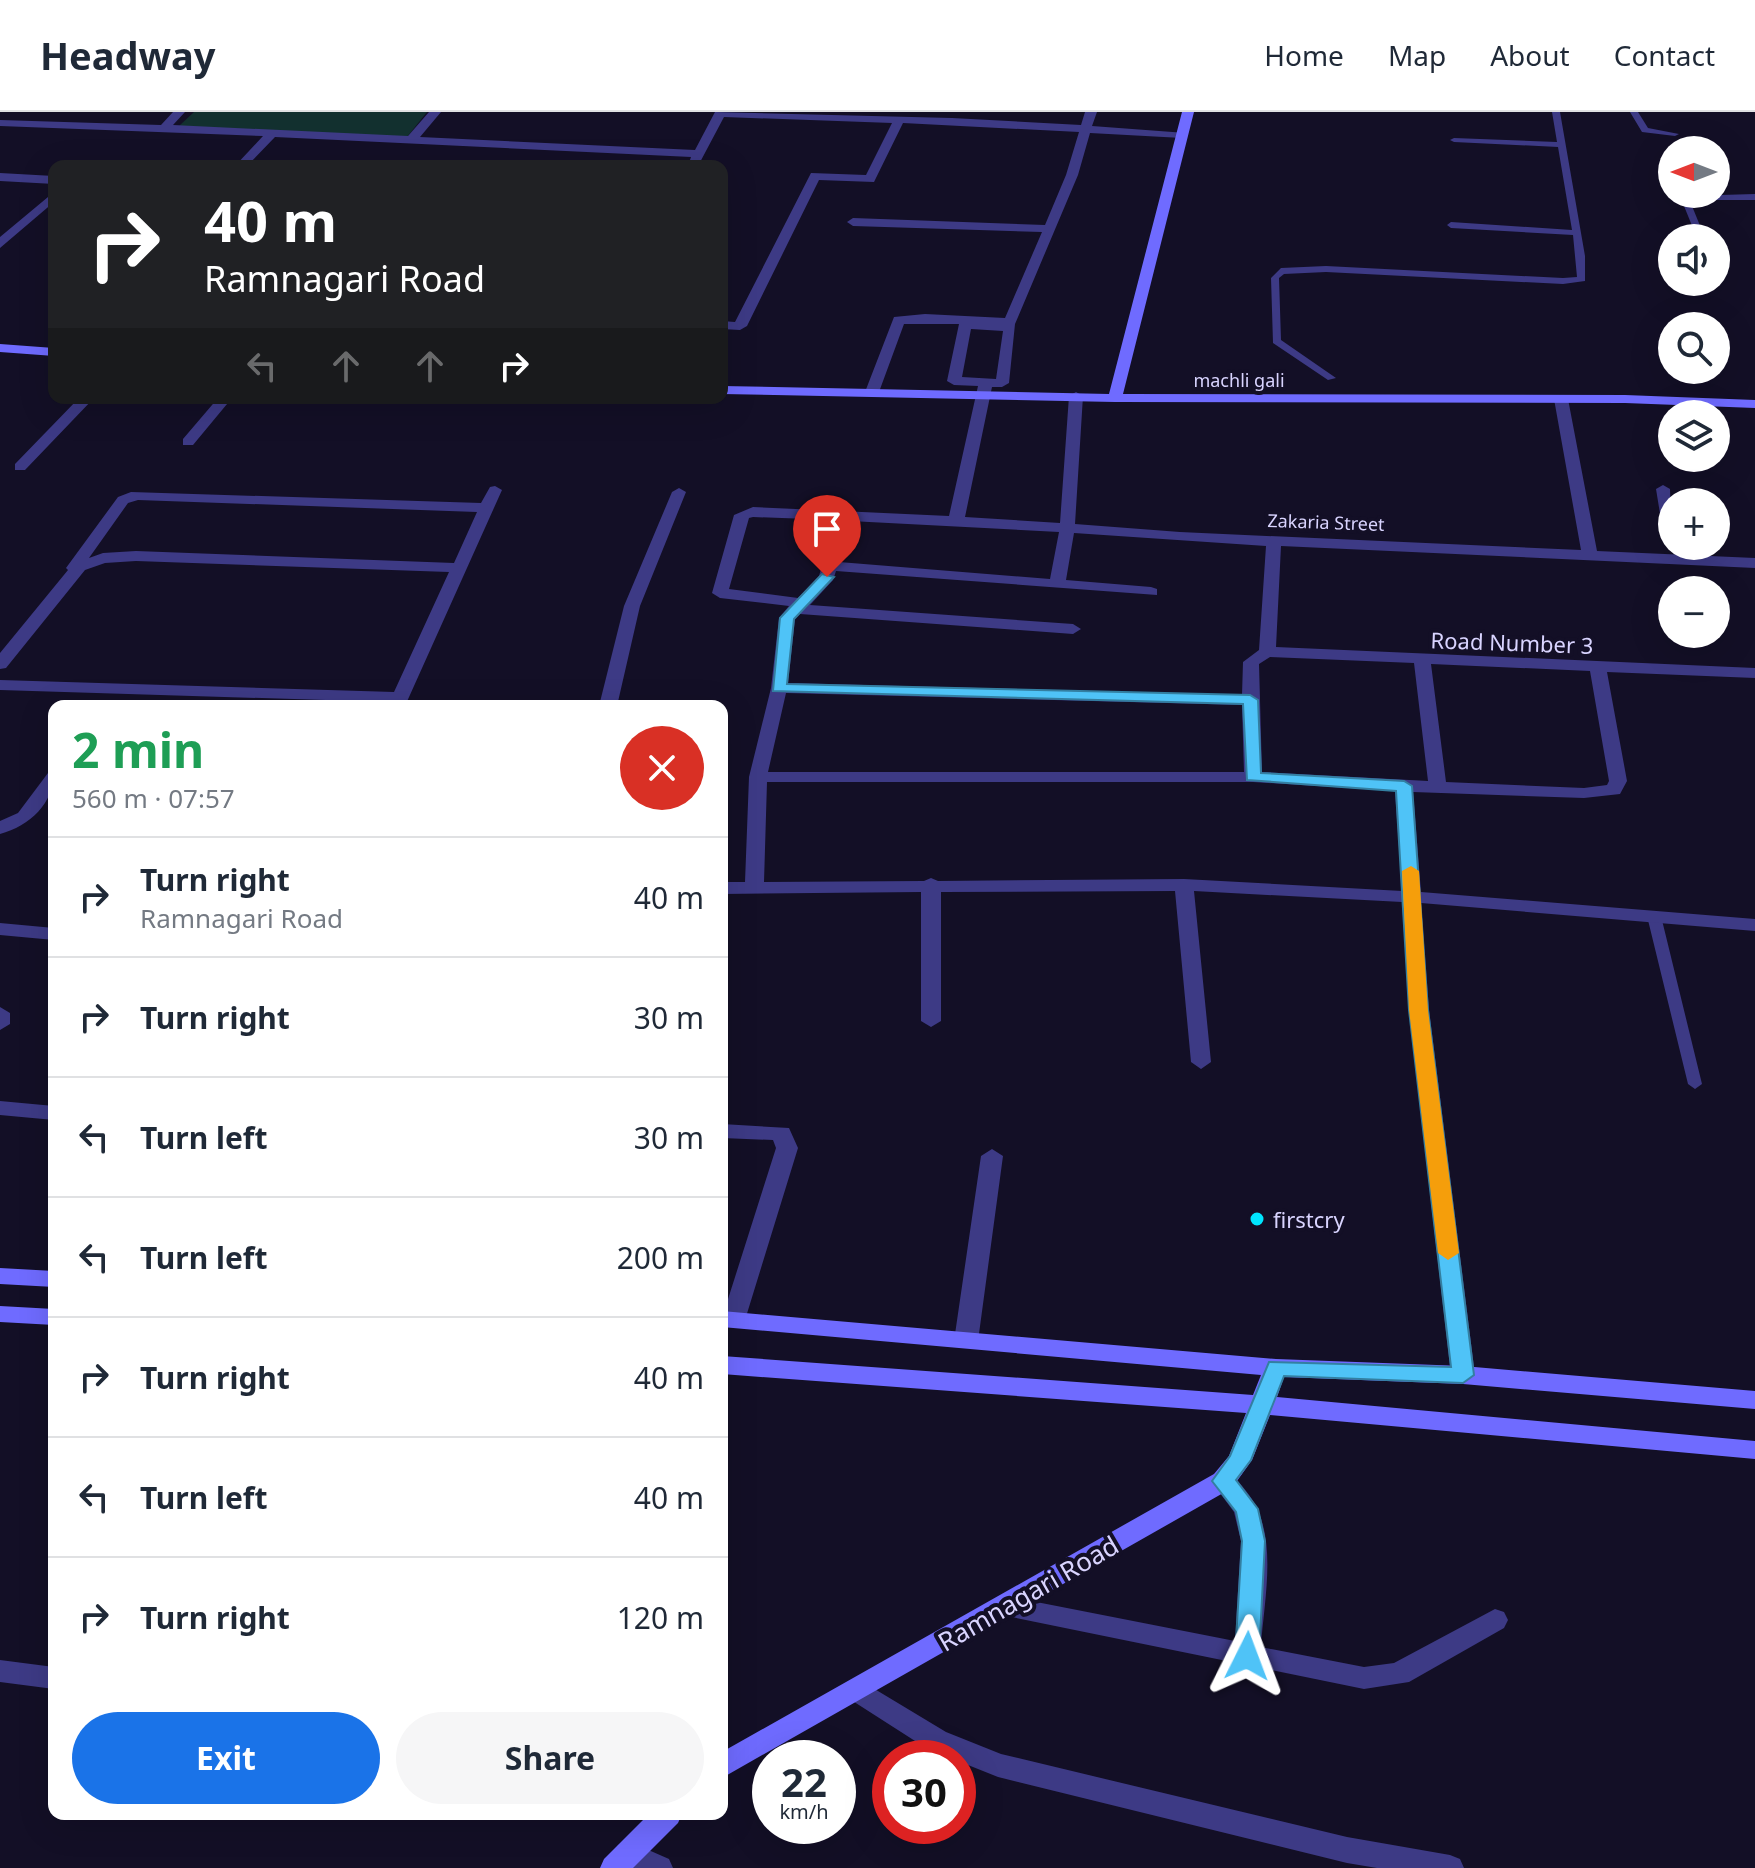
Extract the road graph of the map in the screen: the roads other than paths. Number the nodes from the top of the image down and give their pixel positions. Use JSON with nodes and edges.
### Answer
{"nodes":[{"id":1,"x":179,"y":112,"type":"edge"},
{"id":2,"x":435,"y":112,"type":"edge"},
{"id":3,"x":1091,"y":112,"type":"edge"},
{"id":4,"x":1188,"y":112,"type":"edge"},
{"id":5,"x":1556,"y":112,"type":"edge"},
{"id":6,"x":1634,"y":112,"type":"edge"},
{"id":7,"x":721,"y":113,"type":"edge"},
{"id":8,"x":953,"y":117,"type":"edge"},
{"id":9,"x":899,"y":120,"type":"junction"},
{"id":10,"x":0,"y":123,"type":"edge"},
{"id":11,"x":164,"y":128,"type":"junction"},
{"id":12,"x":1086,"y":129,"type":"junction"},
{"id":13,"x":272,"y":133,"type":"junction"},
{"id":14,"x":1675,"y":134,"type":"dead end"},
{"id":15,"x":1182,"y":135,"type":"junction"},
{"id":16,"x":411,"y":140,"type":"junction"},
{"id":17,"x":1454,"y":140,"type":"dead end"},
{"id":18,"x":1560,"y":145,"type":"junction"},
{"id":19,"x":700,"y":154,"type":"junction"},
{"id":20,"x":247,"y":160,"type":"edge"},
{"id":21,"x":696,"y":160,"type":"edge"},
{"id":22,"x":0,"y":177,"type":"edge"},
{"id":23,"x":48,"y":180,"type":"edge"},
{"id":24,"x":1755,"y":197,"type":"edge"},
{"id":25,"x":48,"y":201,"type":"edge"},
{"id":26,"x":853,"y":222,"type":"dead end"},
{"id":27,"x":1695,"y":224,"type":"edge"},
{"id":28,"x":1451,"y":225,"type":"dead end"},
{"id":29,"x":1048,"y":229,"type":"junction"},
{"id":30,"x":1577,"y":233,"type":"junction"},
{"id":31,"x":0,"y":244,"type":"edge"},
{"id":32,"x":998,"y":324,"type":"junction"},
{"id":33,"x":728,"y":325,"type":"edge"},
{"id":34,"x":0,"y":348,"type":"edge"},
{"id":35,"x":48,"y":350,"type":"edge"},
{"id":36,"x":1331,"y":378,"type":"dead end"},
{"id":37,"x":985,"y":388,"type":"junction"},
{"id":38,"x":728,"y":390,"type":"edge"},
{"id":39,"x":872,"y":392,"type":"junction"},
{"id":40,"x":1076,"y":396,"type":"junction"},
{"id":41,"x":1115,"y":398,"type":"junction"},
{"id":42,"x":1561,"y":399,"type":"junction"},
{"id":43,"x":81,"y":404,"type":"edge"},
{"id":44,"x":220,"y":404,"type":"edge"},
{"id":45,"x":1755,"y":404,"type":"edge"},
{"id":46,"x":188,"y":442,"type":"dead end"},
{"id":47,"x":20,"y":467,"type":"dead end"},
{"id":48,"x":495,"y":490,"type":"dead end"},
{"id":49,"x":679,"y":492,"type":"dead end"},
{"id":50,"x":487,"y":508,"type":"junction"},
{"id":51,"x":844,"y":515,"type":"junction"},
{"id":52,"x":956,"y":521,"type":"junction"},
{"id":53,"x":1067,"y":528,"type":"junction"},
{"id":54,"x":1274,"y":540,"type":"junction"},
{"id":55,"x":1658,"y":553,"type":"edge"},
{"id":56,"x":1590,"y":556,"type":"junction"},
{"id":57,"x":1730,"y":560,"type":"edge"},
{"id":58,"x":1755,"y":563,"type":"edge"},
{"id":59,"x":830,"y":566,"type":"junction"},
{"id":60,"x":460,"y":568,"type":"junction"},
{"id":61,"x":70,"y":575,"type":"junction"},
{"id":62,"x":1057,"y":584,"type":"junction"},
{"id":63,"x":1151,"y":592,"type":"dead end"},
{"id":64,"x":799,"y":606,"type":"junction"},
{"id":65,"x":1073,"y":629,"type":"dead end"},
{"id":66,"x":1267,"y":652,"type":"junction"},
{"id":67,"x":1422,"y":661,"type":"junction"},
{"id":68,"x":0,"y":664,"type":"edge"},
{"id":69,"x":1598,"y":667,"type":"junction"},
{"id":70,"x":1755,"y":673,"type":"edge"},
{"id":71,"x":0,"y":685,"type":"edge"},
{"id":72,"x":115,"y":687,"type":"junction"},
{"id":73,"x":779,"y":688,"type":"junction"},
{"id":74,"x":228,"y":698,"type":"edge"},
{"id":75,"x":106,"y":700,"type":"edge"},
{"id":76,"x":313,"y":700,"type":"edge"},
{"id":77,"x":399,"y":700,"type":"edge"},
{"id":78,"x":609,"y":700,"type":"edge"},
{"id":79,"x":1250,"y":700,"type":"junction"},
{"id":80,"x":758,"y":777,"type":"junction"},
{"id":81,"x":1253,"y":777,"type":"junction"},
{"id":82,"x":48,"y":785,"type":"edge"},
{"id":83,"x":1404,"y":786,"type":"junction"},
{"id":84,"x":1438,"y":787,"type":"junction"},
{"id":85,"x":0,"y":828,"type":"edge"},
{"id":86,"x":931,"y":884,"type":"junction"},
{"id":87,"x":1184,"y":885,"type":"junction"},
{"id":88,"x":728,"y":888,"type":"edge"},
{"id":89,"x":754,"y":888,"type":"junction"},
{"id":90,"x":1412,"y":897,"type":"junction"},
{"id":91,"x":1654,"y":916,"type":"junction"},
{"id":92,"x":1755,"y":925,"type":"edge"},
{"id":93,"x":0,"y":929,"type":"edge"},
{"id":94,"x":48,"y":933,"type":"edge"},
{"id":95,"x":0,"y":1013,"type":"edge"},
{"id":96,"x":931,"y":1021,"type":"dead end"},
{"id":97,"x":0,"y":1024,"type":"edge"},
{"id":98,"x":1201,"y":1062,"type":"dead end"},
{"id":99,"x":1695,"y":1084,"type":"dead end"},
{"id":100,"x":0,"y":1108,"type":"edge"},
{"id":101,"x":48,"y":1112,"type":"edge"},
{"id":102,"x":728,"y":1131,"type":"edge"},
{"id":103,"x":992,"y":1156,"type":"dead end"},
{"id":104,"x":0,"y":1276,"type":"edge"},
{"id":105,"x":48,"y":1279,"type":"edge"},
{"id":106,"x":0,"y":1314,"type":"edge"},
{"id":107,"x":48,"y":1317,"type":"edge"},
{"id":108,"x":728,"y":1320,"type":"edge"},
{"id":109,"x":966,"y":1341,"type":"junction"},
{"id":110,"x":728,"y":1365,"type":"edge"},
{"id":111,"x":1276,"y":1368,"type":"junction"},
{"id":112,"x":1463,"y":1375,"type":"junction"},
{"id":113,"x":1755,"y":1400,"type":"edge"},
{"id":114,"x":1262,"y":1405,"type":"junction"},
{"id":115,"x":1755,"y":1450,"type":"edge"},
{"id":116,"x":1223,"y":1481,"type":"junction"},
{"id":117,"x":1006,"y":1607,"type":"junction"},
{"id":118,"x":1495,"y":1620,"type":"dead end"},
{"id":119,"x":1247,"y":1656,"type":"junction"},
{"id":120,"x":0,"y":1671,"type":"edge"},
{"id":121,"x":48,"y":1677,"type":"edge"},
{"id":122,"x":858,"y":1690,"type":"junction"},
{"id":123,"x":728,"y":1763,"type":"edge"},
{"id":124,"x":662,"y":1820,"type":"edge"},
{"id":125,"x":621,"y":1861,"type":"edge"},
{"id":126,"x":659,"y":1868,"type":"edge"},
{"id":127,"x":1450,"y":1868,"type":"edge"}],
"edges":[{"from":1,"to":11,"type":"street"},
{"from":2,"to":16,"type":"street"},
{"from":3,"to":12,"type":"street"},
{"from":4,"to":15,"type":"street"},
{"from":5,"to":18,"type":"lane"},
{"from":6,"to":14,"type":"lane"},
{"from":7,"to":9,"type":"street"},
{"from":7,"to":19,"type":"street"},
{"from":8,"to":9,"type":"street"},
{"from":8,"to":12,"type":"street"},
{"from":9,"to":33,"type":"street"},
{"from":10,"to":11,"type":"street"},
{"from":11,"to":13,"type":"street"},
{"from":12,"to":15,"type":"street"},
{"from":12,"to":29,"type":"street"},
{"from":13,"to":16,"type":"street"},
{"from":13,"to":20,"type":"street"},
{"from":15,"to":41,"type":"street"},
{"from":16,"to":19,"type":"street"},
{"from":17,"to":18,"type":"lane"},
{"from":18,"to":30,"type":"lane"},
{"from":19,"to":21,"type":"street"},
{"from":22,"to":23,"type":"street"},
{"from":24,"to":27,"type":"lane"},
{"from":25,"to":31,"type":"street"},
{"from":26,"to":29,"type":"street"},
{"from":28,"to":30,"type":"lane"},
{"from":29,"to":32,"type":"street"},
{"from":30,"to":36,"type":"lane"},
{"from":32,"to":37,"type":"street"},
{"from":32,"to":37,"type":"street"},
{"from":32,"to":39,"type":"street"},
{"from":34,"to":35,"type":"street"},
{"from":37,"to":39,"type":"street","name":"machli gali"},
{"from":37,"to":40,"type":"street","name":"machli gali"},
{"from":37,"to":52,"type":"street"},
{"from":38,"to":39,"type":"street","name":"machli gali"},
{"from":40,"to":41,"type":"street","name":"machli gali"},
{"from":40,"to":53,"type":"street"},
{"from":41,"to":42,"type":"street","name":"machli gali"},
{"from":42,"to":45,"type":"street","name":"machli gali"},
{"from":42,"to":56,"type":"street"},
{"from":43,"to":47,"type":"street"},
{"from":44,"to":46,"type":"street"},
{"from":48,"to":50,"type":"street"},
{"from":49,"to":78,"type":"street"},
{"from":50,"to":60,"type":"street"},
{"from":50,"to":61,"type":"street"},
{"from":51,"to":52,"type":"street","name":"Zakaria Street"},
{"from":51,"to":59,"type":"street"},
{"from":51,"to":64,"type":"street","name":"Zakaria Street"},
{"from":52,"to":53,"type":"street","name":"Zakaria Street"},
{"from":53,"to":54,"type":"street","name":"Zakaria Street"},
{"from":53,"to":62,"type":"street"},
{"from":54,"to":56,"type":"street","name":"Zakaria Street"},
{"from":54,"to":66,"type":"street"},
{"from":55,"to":56,"type":"street","name":"Zakaria Street"},
{"from":57,"to":58,"type":"street","name":"Zakaria Street"},
{"from":59,"to":62,"type":"street"},
{"from":59,"to":64,"type":"street"},
{"from":60,"to":61,"type":"street"},
{"from":60,"to":77,"type":"street"},
{"from":61,"to":68,"type":"street"},
{"from":62,"to":63,"type":"street"},
{"from":64,"to":65,"type":"street"},
{"from":64,"to":73,"type":"street"},
{"from":66,"to":67,"type":"street","name":"Road Number 3"},
{"from":66,"to":79,"type":"street"},
{"from":67,"to":69,"type":"street","name":"Road Number 3"},
{"from":67,"to":84,"type":"street"},
{"from":69,"to":70,"type":"street","name":"Road Number 3"},
{"from":69,"to":84,"type":"street"},
{"from":71,"to":72,"type":"street"},
{"from":72,"to":74,"type":"street"},
{"from":72,"to":75,"type":"street"},
{"from":73,"to":79,"type":"street"},
{"from":73,"to":80,"type":"street"},
{"from":74,"to":76,"type":"street"},
{"from":79,"to":81,"type":"street"},
{"from":80,"to":81,"type":"street"},
{"from":80,"to":89,"type":"street"},
{"from":81,"to":83,"type":"street"},
{"from":82,"to":85,"type":"street"},
{"from":83,"to":84,"type":"street"},
{"from":83,"to":90,"type":"street"},
{"from":86,"to":87,"type":"street"},
{"from":86,"to":89,"type":"street"},
{"from":86,"to":96,"type":"street"},
{"from":87,"to":90,"type":"street"},
{"from":87,"to":98,"type":"street"},
{"from":88,"to":89,"type":"street"},
{"from":90,"to":91,"type":"street"},
{"from":90,"to":112,"type":"street"},
{"from":91,"to":92,"type":"street"},
{"from":91,"to":99,"type":"lane"},
{"from":93,"to":94,"type":"street"},
{"from":95,"to":97,"type":"street"},
{"from":100,"to":101,"type":"street"},
{"from":102,"to":108,"type":"street"},
{"from":103,"to":109,"type":"street"},
{"from":104,"to":105,"type":"street"},
{"from":106,"to":107,"type":"street"},
{"from":108,"to":109,"type":"street"},
{"from":109,"to":111,"type":"street"},
{"from":110,"to":114,"type":"street"},
{"from":111,"to":112,"type":"street"},
{"from":111,"to":114,"type":"street","name":"Ramnagari Road"},
{"from":112,"to":113,"type":"street"},
{"from":114,"to":115,"type":"street"},
{"from":114,"to":116,"type":"street","name":"Ramnagari Road"},
{"from":116,"to":117,"type":"street","name":"Ramnagari Road"},
{"from":116,"to":119,"type":"street"},
{"from":117,"to":119,"type":"street"},
{"from":117,"to":122,"type":"street","name":"Ramnagari Road"},
{"from":118,"to":119,"type":"street"},
{"from":120,"to":121,"type":"street"},
{"from":122,"to":123,"type":"street","name":"Ramnagari Road"},
{"from":122,"to":127,"type":"street"},
{"from":124,"to":125,"type":"street"},
{"from":125,"to":126,"type":"street"}]}
